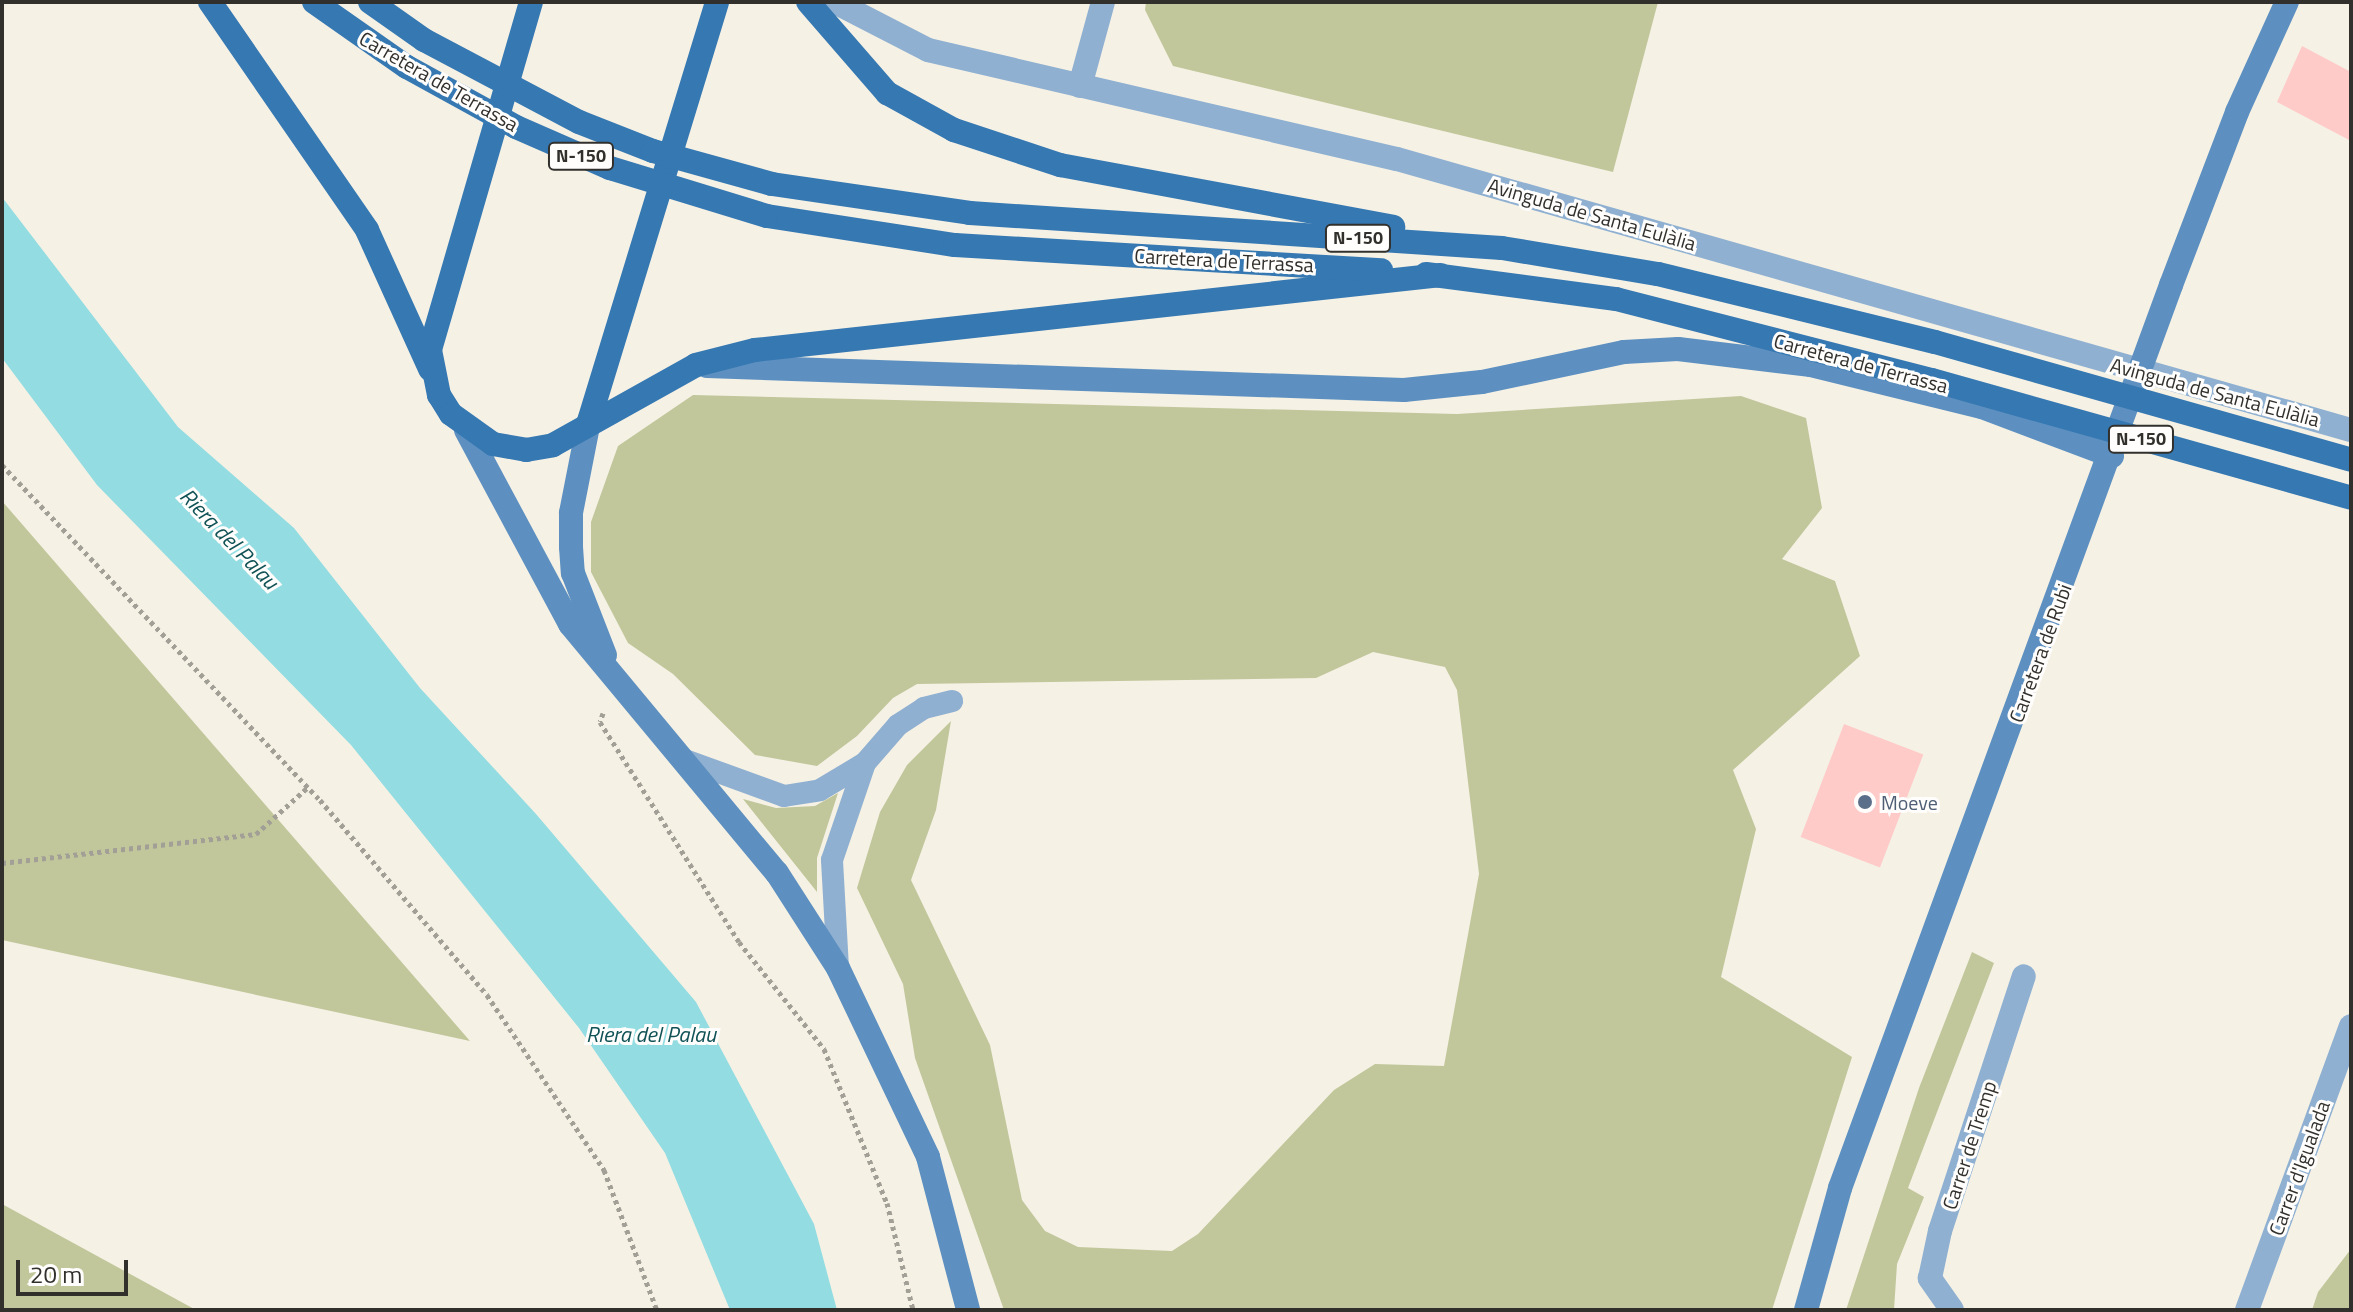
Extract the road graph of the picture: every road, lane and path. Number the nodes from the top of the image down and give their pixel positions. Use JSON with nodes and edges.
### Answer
{"nodes":[{"id":1,"x":210,"y":2,"type":"edge"},
{"id":2,"x":314,"y":2,"type":"edge"},
{"id":3,"x":370,"y":2,"type":"edge"},
{"id":4,"x":531,"y":2,"type":"edge"},
{"id":5,"x":717,"y":2,"type":"edge"},
{"id":6,"x":808,"y":2,"type":"edge"},
{"id":7,"x":835,"y":2,"type":"edge"},
{"id":8,"x":1103,"y":2,"type":"edge"},
{"id":9,"x":2287,"y":2,"type":"edge"},
{"id":10,"x":1080,"y":86,"type":"junction"},
{"id":11,"x":1502,"y":248,"type":"junction"},
{"id":12,"x":1441,"y":275,"type":"junction"},
{"id":13,"x":696,"y":365,"type":"junction"},
{"id":14,"x":2141,"y":372,"type":"junction"},
{"id":15,"x":433,"y":374,"type":"junction"},
{"id":16,"x":589,"y":421,"type":"junction"},
{"id":17,"x":466,"y":430,"type":"junction"},
{"id":18,"x":2351,"y":430,"type":"edge"},
{"id":19,"x":2112,"y":456,"type":"junction"},
{"id":20,"x":2351,"y":460,"type":"edge"},
{"id":21,"x":2,"y":465,"type":"edge"},
{"id":22,"x":2351,"y":498,"type":"edge"},
{"id":23,"x":613,"y":675,"type":"junction"},
{"id":24,"x":952,"y":701,"type":"dead end"},
{"id":25,"x":600,"y":722,"type":"dead end"},
{"id":26,"x":685,"y":760,"type":"junction"},
{"id":27,"x":865,"y":763,"type":"junction"},
{"id":28,"x":308,"y":787,"type":"junction"},
{"id":29,"x":2,"y":863,"type":"edge"},
{"id":30,"x":838,"y":968,"type":"junction"},
{"id":31,"x":2024,"y":976,"type":"dead end"},
{"id":32,"x":2351,"y":1026,"type":"edge"},
{"id":33,"x":657,"y":1310,"type":"edge"},
{"id":34,"x":913,"y":1310,"type":"edge"},
{"id":35,"x":968,"y":1310,"type":"edge"},
{"id":36,"x":1806,"y":1310,"type":"edge"},
{"id":37,"x":1952,"y":1310,"type":"edge"},
{"id":38,"x":2247,"y":1310,"type":"edge"}],
"edges":[{"from":1,"to":15,"type":"main road"},
{"from":2,"to":12,"type":"main road","name":"Carretera de Terrassa","number":"N-150","bridge":true},
{"from":3,"to":11,"type":"main road","name":"Carretera de Terrassa","number":"N-150","bridge":true},
{"from":4,"to":15,"type":"main road"},
{"from":5,"to":16,"type":"main road"},
{"from":6,"to":11,"type":"main road"},
{"from":7,"to":10,"type":"street","name":"Avinguda de Santa Eulàlia"},
{"from":8,"to":10,"type":"street"},
{"from":9,"to":14,"type":"street","name":"Carretera de Rubi"},
{"from":10,"to":14,"type":"street","name":"Avinguda de Santa Eulàlia"},
{"from":11,"to":20,"type":"main road","name":"Carretera de Terrassa","number":"N-150","bridge":true},
{"from":12,"to":13,"type":"main road"},
{"from":12,"to":22,"type":"main road","name":"Carretera de Terrassa","number":"N-150","bridge":true},
{"from":13,"to":16,"type":"main road"},
{"from":13,"to":19,"type":"street"},
{"from":14,"to":18,"type":"street","name":"Avinguda de Santa Eulàlia"},
{"from":14,"to":19,"type":"street","name":"Carretera de Rubi"},
{"from":15,"to":17,"type":"main road"},
{"from":16,"to":17,"type":"main road"},
{"from":16,"to":23,"type":"street"},
{"from":17,"to":23,"type":"street"},
{"from":19,"to":36,"type":"street","name":"Carretera de Rubi"},
{"from":21,"to":28,"type":"path"},
{"from":23,"to":26,"type":"street"},
{"from":24,"to":27,"type":"lane"},
{"from":25,"to":34,"type":"path"},
{"from":26,"to":27,"type":"lane"},
{"from":26,"to":30,"type":"street"},
{"from":27,"to":30,"type":"lane"},
{"from":28,"to":29,"type":"path"},
{"from":28,"to":33,"type":"path"},
{"from":30,"to":35,"type":"street"},
{"from":31,"to":37,"type":"street","name":"Carrer de Tremp"},
{"from":32,"to":38,"type":"street","name":"Carrer d'Igualada"}]}
